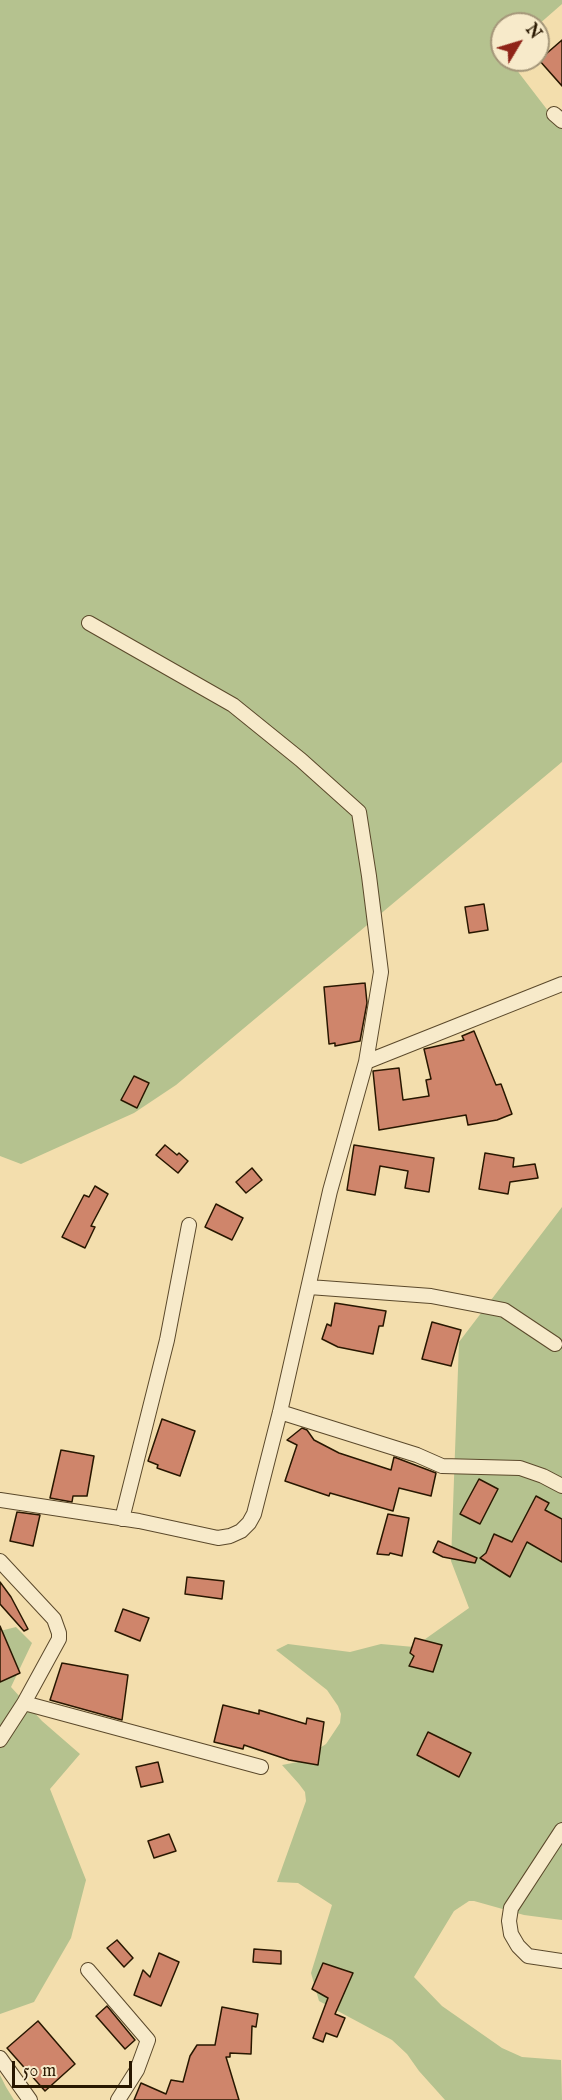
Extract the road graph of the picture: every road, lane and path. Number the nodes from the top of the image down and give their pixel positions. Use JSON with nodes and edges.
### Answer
{"nodes":[{"id":1,"x":89,"y":623,"type":"dead end"},
{"id":2,"x":562,"y":984,"type":"edge"},
{"id":3,"x":366,"y":1062,"type":"junction"},
{"id":4,"x":189,"y":1226,"type":"dead end"},
{"id":5,"x":309,"y":1287,"type":"junction"},
{"id":6,"x":555,"y":1344,"type":"dead end"},
{"id":7,"x":280,"y":1412,"type":"junction"},
{"id":8,"x":562,"y":1486,"type":"edge"},
{"id":9,"x":0,"y":1500,"type":"edge"},
{"id":10,"x":122,"y":1519,"type":"junction"},
{"id":11,"x":0,"y":1561,"type":"edge"},
{"id":12,"x":24,"y":1703,"type":"junction"},
{"id":13,"x":0,"y":1740,"type":"edge"},
{"id":14,"x":261,"y":1767,"type":"dead end"},
{"id":15,"x":562,"y":1830,"type":"edge"},
{"id":16,"x":562,"y":1961,"type":"edge"},
{"id":17,"x":88,"y":1971,"type":"dead end"},
{"id":18,"x":0,"y":2058,"type":"edge"},
{"id":19,"x":30,"y":2100,"type":"edge"},
{"id":20,"x":118,"y":2100,"type":"edge"}],
"edges":[{"from":1,"to":3,"type":"street"},
{"from":2,"to":3,"type":"street"},
{"from":3,"to":5,"type":"street"},
{"from":4,"to":10,"type":"street"},
{"from":5,"to":6,"type":"street"},
{"from":5,"to":7,"type":"street"},
{"from":7,"to":8,"type":"street"},
{"from":7,"to":10,"type":"street"},
{"from":9,"to":10,"type":"street"},
{"from":11,"to":12,"type":"street"},
{"from":12,"to":13,"type":"street"},
{"from":12,"to":14,"type":"street"},
{"from":15,"to":16,"type":"street"},
{"from":17,"to":20,"type":"street"},
{"from":18,"to":19,"type":"street"}]}
